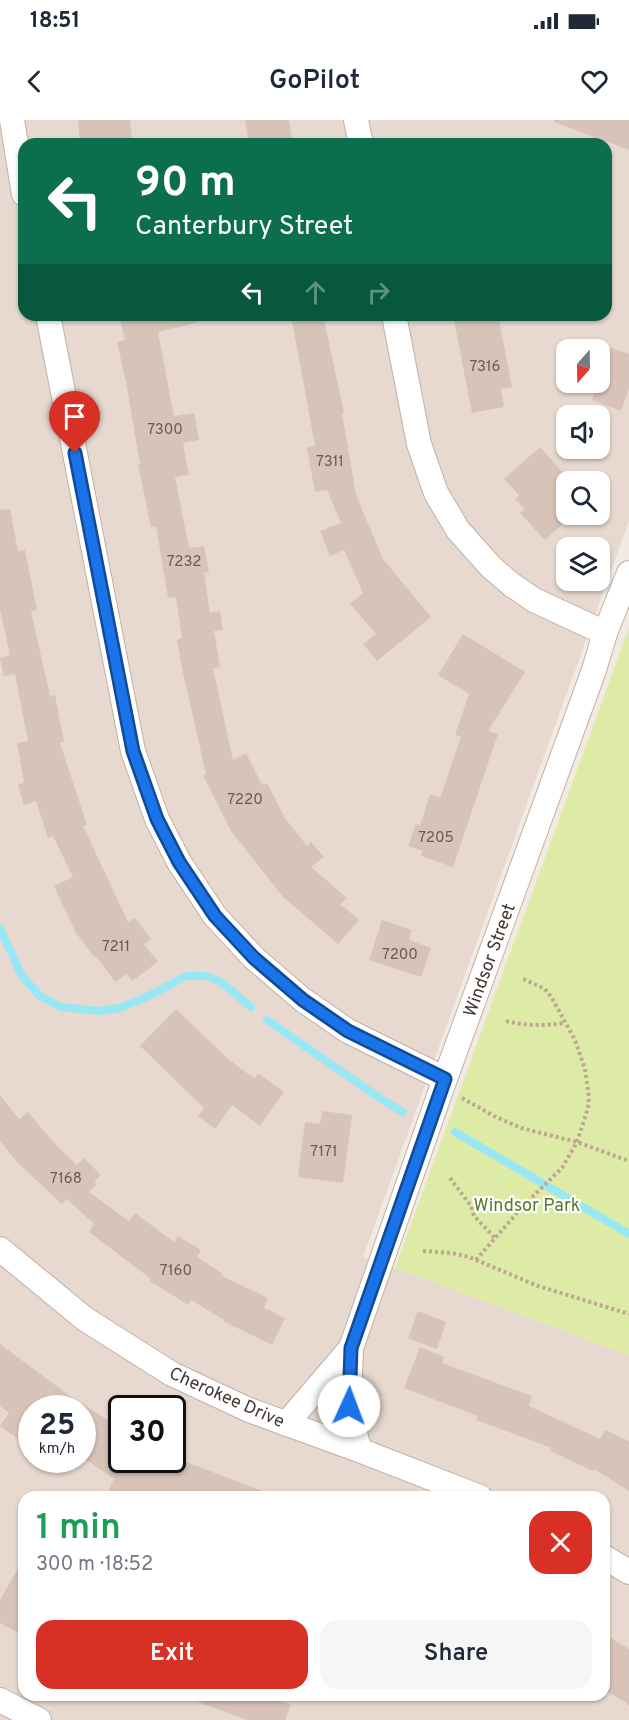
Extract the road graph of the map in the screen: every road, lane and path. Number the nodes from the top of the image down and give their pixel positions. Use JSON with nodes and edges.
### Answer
{"nodes":[{"id":1,"x":12,"y":120,"type":"edge"},
{"id":2,"x":357,"y":120,"type":"edge"},
{"id":3,"x":360,"y":138,"type":"edge"},
{"id":4,"x":18,"y":157,"type":"edge"},
{"id":5,"x":49,"y":321,"type":"edge"},
{"id":6,"x":395,"y":321,"type":"edge"},
{"id":7,"x":626,"y":587,"type":"edge"},
{"id":8,"x":605,"y":633,"type":"junction"},
{"id":9,"x":521,"y":978,"type":"dead end"},
{"id":10,"x":506,"y":1021,"type":"dead end"},
{"id":11,"x":565,"y":1023,"type":"junction"},
{"id":12,"x":450,"y":1086,"type":"junction"},
{"id":13,"x":577,"y":1142,"type":"junction"},
{"id":14,"x":629,"y":1161,"type":"edge"},
{"id":15,"x":450,"y":1178,"type":"dead end"},
{"id":16,"x":495,"y":1238,"type":"junction"},
{"id":17,"x":0,"y":1249,"type":"edge"},
{"id":18,"x":423,"y":1251,"type":"dead end"},
{"id":19,"x":476,"y":1260,"type":"junction"},
{"id":20,"x":629,"y":1314,"type":"edge"},
{"id":21,"x":351,"y":1348,"type":"junction"},
{"id":22,"x":286,"y":1424,"type":"junction"},
{"id":23,"x":358,"y":1450,"type":"junction"},
{"id":24,"x":464,"y":1491,"type":"edge"},
{"id":25,"x":610,"y":1561,"type":"edge"},
{"id":26,"x":629,"y":1572,"type":"edge"},
{"id":27,"x":0,"y":1700,"type":"edge"},
{"id":28,"x":39,"y":1720,"type":"edge"}],
"edges":[{"from":1,"to":4,"type":"street"},
{"from":2,"to":3,"type":"street"},
{"from":5,"to":12,"type":"street"},
{"from":6,"to":8,"type":"street"},
{"from":7,"to":8,"type":"street","name":"Windsor Street"},
{"from":8,"to":12,"type":"street","name":"Windsor Street"},
{"from":9,"to":11,"type":"path"},
{"from":10,"to":11,"type":"path"},
{"from":11,"to":13,"type":"path"},
{"from":12,"to":13,"type":"path"},
{"from":12,"to":21,"type":"street","name":"Windsor Street"},
{"from":13,"to":14,"type":"path"},
{"from":13,"to":16,"type":"path"},
{"from":15,"to":16,"type":"path"},
{"from":16,"to":19,"type":"path"},
{"from":17,"to":22,"type":"street","name":"Cherokee Drive"},
{"from":18,"to":19,"type":"path"},
{"from":19,"to":20,"type":"path"},
{"from":21,"to":22,"type":"street","name":"Windsor Street"},
{"from":21,"to":23,"type":"street","name":"Windsor Street"},
{"from":22,"to":23,"type":"street","name":"Cherokee Drive"},
{"from":23,"to":24,"type":"street","name":"Cherokee Drive"},
{"from":25,"to":26,"type":"street"},
{"from":27,"to":28,"type":"street"}]}
